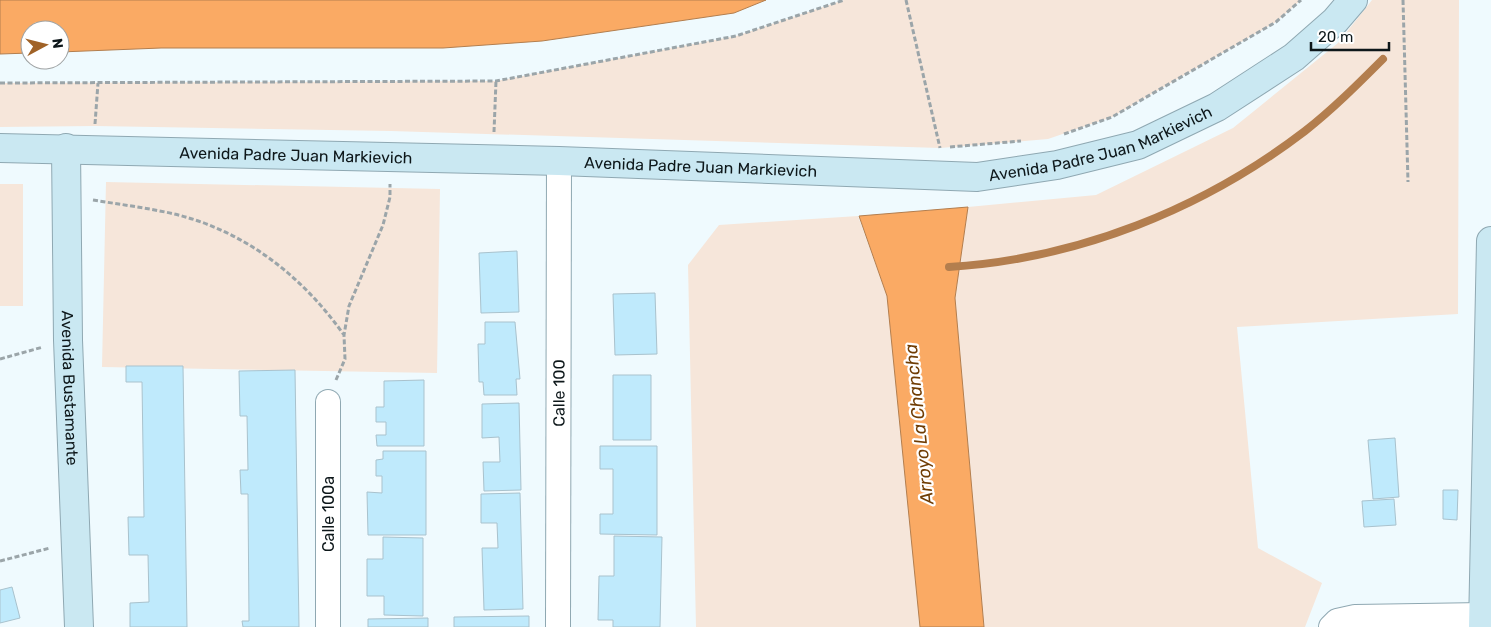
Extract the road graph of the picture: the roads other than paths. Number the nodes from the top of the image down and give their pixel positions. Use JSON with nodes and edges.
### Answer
{"nodes":[{"id":1,"x":1353,"y":0,"type":"edge"},
{"id":2,"x":0,"y":148,"type":"edge"},
{"id":3,"x":66,"y":148,"type":"junction"},
{"id":4,"x":559,"y":161,"type":"junction"},
{"id":5,"x":1491,"y":240,"type":"edge"},
{"id":6,"x":328,"y":402,"type":"dead end"},
{"id":7,"x":1486,"y":620,"type":"edge"},
{"id":8,"x":1334,"y":624,"type":"edge"},
{"id":9,"x":79,"y":627,"type":"edge"},
{"id":10,"x":328,"y":627,"type":"edge"},
{"id":11,"x":558,"y":627,"type":"edge"}],
"edges":[{"from":1,"to":4,"type":"main road","name":"Avenida Padre Juan Markievich"},
{"from":2,"to":3,"type":"main road","name":"Avenida Padre Juan Markievich"},
{"from":3,"to":4,"type":"main road","name":"Avenida Padre Juan Markievich"},
{"from":3,"to":9,"type":"main road","name":"Avenida Bustamante"},
{"from":4,"to":11,"type":"street","name":"Calle 100"},
{"from":5,"to":7,"type":"main road"},
{"from":6,"to":10,"type":"street","name":"Calle 100a"},
{"from":7,"to":8,"type":"street"}]}
